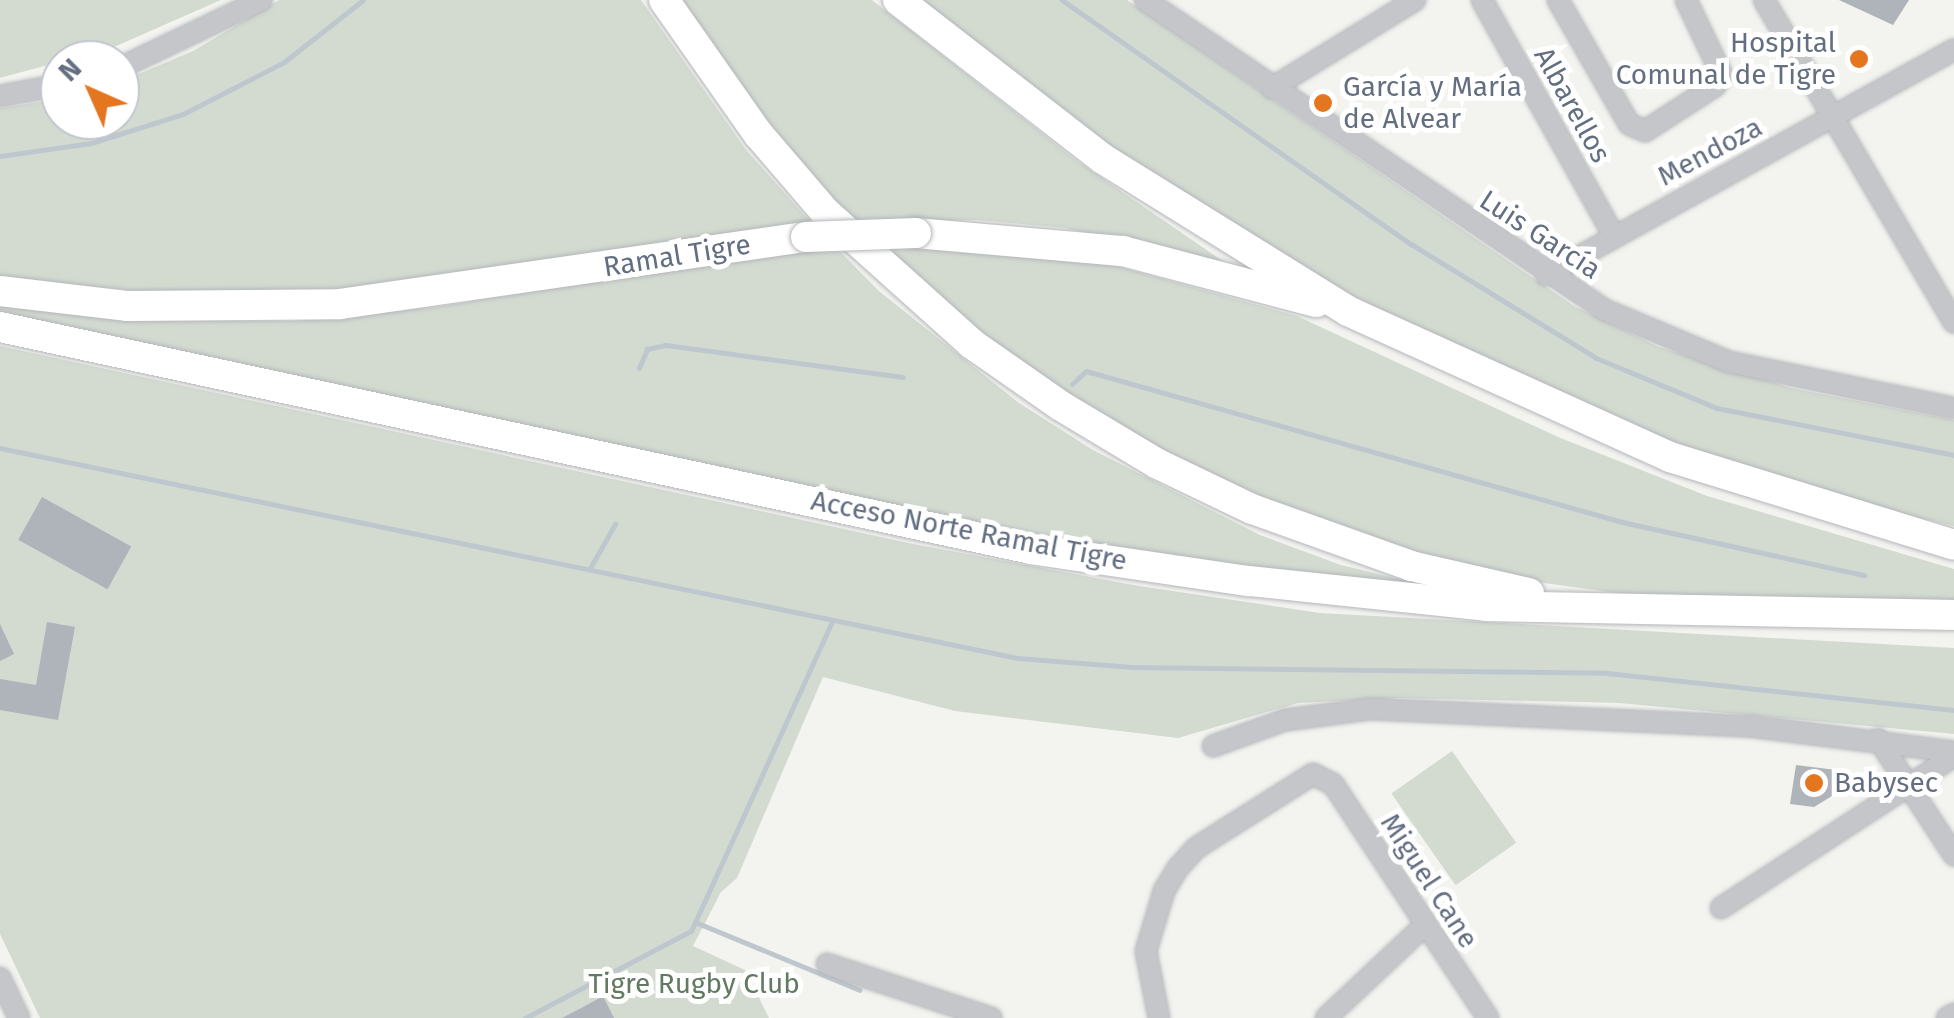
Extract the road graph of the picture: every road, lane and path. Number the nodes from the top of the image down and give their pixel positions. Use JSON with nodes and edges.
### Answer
{"nodes":[{"id":1,"x":262,"y":0,"type":"edge"},
{"id":2,"x":664,"y":0,"type":"edge"},
{"id":3,"x":898,"y":0,"type":"edge"},
{"id":4,"x":1145,"y":0,"type":"edge"},
{"id":5,"x":1415,"y":0,"type":"edge"},
{"id":6,"x":1482,"y":0,"type":"edge"},
{"id":7,"x":1558,"y":0,"type":"edge"},
{"id":8,"x":1686,"y":0,"type":"edge"},
{"id":9,"x":1764,"y":0,"type":"edge"},
{"id":10,"x":1954,"y":50,"type":"edge"},
{"id":11,"x":140,"y":58,"type":"edge"},
{"id":12,"x":1272,"y":88,"type":"junction"},
{"id":13,"x":40,"y":89,"type":"edge"},
{"id":14,"x":0,"y":96,"type":"edge"},
{"id":15,"x":1830,"y":119,"type":"junction"},
{"id":16,"x":1614,"y":236,"type":"junction"},
{"id":17,"x":1546,"y":275,"type":"junction"},
{"id":18,"x":0,"y":291,"type":"edge"},
{"id":19,"x":1348,"y":311,"type":"junction"},
{"id":20,"x":1954,"y":322,"type":"edge"},
{"id":21,"x":0,"y":327,"type":"edge"},
{"id":22,"x":1954,"y":408,"type":"edge"},
{"id":23,"x":1954,"y":545,"type":"edge"},
{"id":24,"x":1701,"y":612,"type":"junction"},
{"id":25,"x":1893,"y":614,"type":"junction"},
{"id":26,"x":1954,"y":615,"type":"edge"},
{"id":27,"x":1954,"y":626,"type":"edge"},
{"id":28,"x":1878,"y":739,"type":"junction"},
{"id":29,"x":1213,"y":746,"type":"dead end"},
{"id":30,"x":1954,"y":754,"type":"edge"},
{"id":31,"x":1912,"y":790,"type":"junction"},
{"id":32,"x":1954,"y":855,"type":"edge"},
{"id":33,"x":1721,"y":908,"type":"dead end"},
{"id":34,"x":1424,"y":926,"type":"junction"},
{"id":35,"x":828,"y":964,"type":"dead end"},
{"id":36,"x":0,"y":978,"type":"edge"},
{"id":37,"x":1954,"y":1014,"type":"edge"},
{"id":38,"x":20,"y":1018,"type":"edge"},
{"id":39,"x":991,"y":1018,"type":"edge"},
{"id":40,"x":1159,"y":1018,"type":"edge"},
{"id":41,"x":1326,"y":1018,"type":"edge"},
{"id":42,"x":1488,"y":1018,"type":"edge"},
{"id":43,"x":1948,"y":1018,"type":"edge"}],
"edges":[{"from":1,"to":11,"type":"street"},
{"from":2,"to":24,"type":"highway"},
{"from":3,"to":19,"type":"highway"},
{"from":4,"to":12,"type":"street","name":"Luis García"},
{"from":5,"to":12,"type":"street"},
{"from":6,"to":16,"type":"street","name":"Albarellos"},
{"from":7,"to":8,"type":"street"},
{"from":9,"to":15,"type":"street"},
{"from":10,"to":15,"type":"street","name":"Mendoza"},
{"from":12,"to":17,"type":"street","name":"Luis García"},
{"from":13,"to":14,"type":"street"},
{"from":15,"to":16,"type":"street","name":"Mendoza"},
{"from":15,"to":20,"type":"street"},
{"from":16,"to":17,"type":"street","name":"Mendoza"},
{"from":17,"to":22,"type":"street","name":"Luis García"},
{"from":18,"to":19,"type":"highway","name":"Ramal Tigre","bridge":true},
{"from":19,"to":23,"type":"highway"},
{"from":21,"to":24,"type":"highway","name":"Acceso Norte Ramal Tigre"},
{"from":24,"to":25,"type":"highway","name":"Acceso Norte Ramal Tigre"},
{"from":25,"to":26,"type":"highway","name":"Acceso Norte Ramal Tigre"},
{"from":25,"to":27,"type":"highway"},
{"from":28,"to":29,"type":"street"},
{"from":28,"to":30,"type":"street"},
{"from":28,"to":31,"type":"street"},
{"from":30,"to":31,"type":"street"},
{"from":31,"to":32,"type":"street"},
{"from":31,"to":33,"type":"street"},
{"from":34,"to":40,"type":"street","name":"Miguel Cane"},
{"from":34,"to":41,"type":"street"},
{"from":34,"to":42,"type":"street","name":"Miguel Cane"},
{"from":35,"to":39,"type":"street"},
{"from":36,"to":38,"type":"street"},
{"from":37,"to":43,"type":"street"}]}
